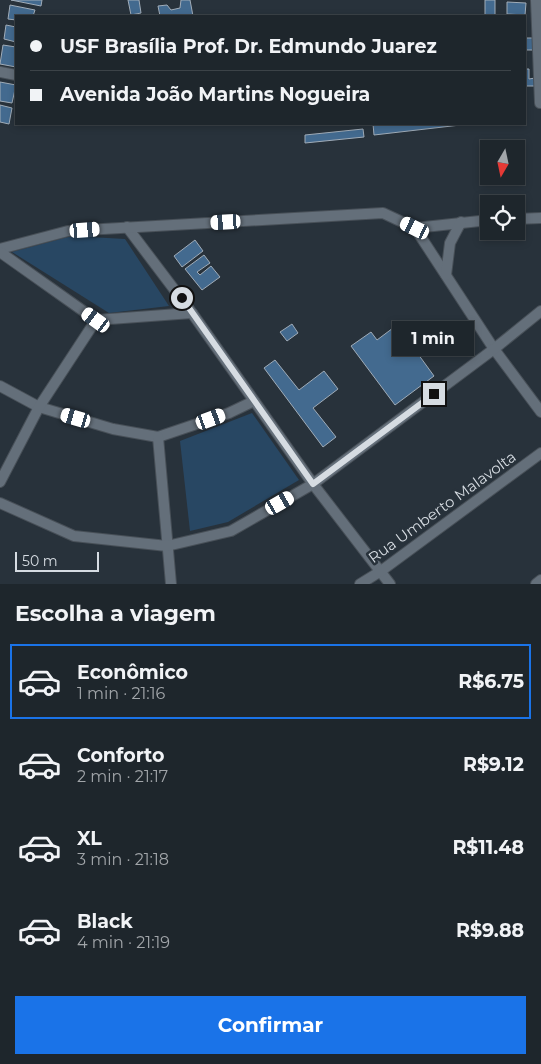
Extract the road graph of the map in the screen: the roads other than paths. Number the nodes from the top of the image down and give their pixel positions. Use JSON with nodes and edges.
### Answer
{"nodes":[{"id":1,"x":536,"y":0,"type":"edge"},
{"id":2,"x":0,"y":72,"type":"edge"},
{"id":3,"x":15,"y":76,"type":"edge"},
{"id":4,"x":540,"y":103,"type":"edge"},
{"id":5,"x":541,"y":218,"type":"edge"},
{"id":6,"x":525,"y":219,"type":"edge"},
{"id":7,"x":480,"y":221,"type":"edge"},
{"id":8,"x":461,"y":222,"type":"junction"},
{"id":9,"x":127,"y":227,"type":"junction"},
{"id":10,"x":415,"y":228,"type":"junction"},
{"id":11,"x":0,"y":251,"type":"edge"},
{"id":12,"x":446,"y":276,"type":"junction"},
{"id":13,"x":541,"y":311,"type":"edge"},
{"id":14,"x":192,"y":313,"type":"junction"},
{"id":15,"x":96,"y":320,"type":"junction"},
{"id":16,"x":494,"y":349,"type":"junction"},
{"id":17,"x":0,"y":386,"type":"edge"},
{"id":18,"x":254,"y":401,"type":"junction"},
{"id":19,"x":39,"y":407,"type":"junction"},
{"id":20,"x":541,"y":412,"type":"edge"},
{"id":21,"x":158,"y":438,"type":"junction"},
{"id":22,"x":541,"y":453,"type":"edge"},
{"id":23,"x":0,"y":482,"type":"edge"},
{"id":24,"x":313,"y":484,"type":"junction"},
{"id":25,"x":0,"y":503,"type":"edge"},
{"id":26,"x":167,"y":546,"type":"junction"},
{"id":27,"x":381,"y":571,"type":"junction"},
{"id":28,"x":541,"y":580,"type":"edge"},
{"id":29,"x":171,"y":584,"type":"edge"},
{"id":30,"x":360,"y":584,"type":"edge"},
{"id":31,"x":390,"y":584,"type":"edge"},
{"id":32,"x":536,"y":584,"type":"edge"}],
"edges":[{"from":1,"to":4,"type":"street"},
{"from":2,"to":3,"type":"street"},
{"from":5,"to":6,"type":"street"},
{"from":7,"to":8,"type":"street"},
{"from":8,"to":10,"type":"street"},
{"from":8,"to":12,"type":"street"},
{"from":9,"to":10,"type":"street"},
{"from":9,"to":11,"type":"street"},
{"from":9,"to":14,"type":"street"},
{"from":10,"to":12,"type":"street"},
{"from":11,"to":15,"type":"street"},
{"from":12,"to":16,"type":"street"},
{"from":13,"to":16,"type":"street"},
{"from":14,"to":15,"type":"street"},
{"from":14,"to":18,"type":"street"},
{"from":15,"to":19,"type":"street"},
{"from":16,"to":20,"type":"street"},
{"from":16,"to":24,"type":"street"},
{"from":17,"to":19,"type":"street"},
{"from":18,"to":21,"type":"street"},
{"from":18,"to":24,"type":"street"},
{"from":19,"to":21,"type":"street"},
{"from":19,"to":23,"type":"street"},
{"from":21,"to":26,"type":"street"},
{"from":22,"to":27,"type":"street","name":"Rua Umberto Malavolta"},
{"from":24,"to":26,"type":"street"},
{"from":24,"to":27,"type":"street"},
{"from":25,"to":26,"type":"street"},
{"from":26,"to":29,"type":"street"},
{"from":27,"to":30,"type":"street","name":"Rua Umberto Malavolta"},
{"from":27,"to":31,"type":"street"},
{"from":28,"to":32,"type":"street"}]}
